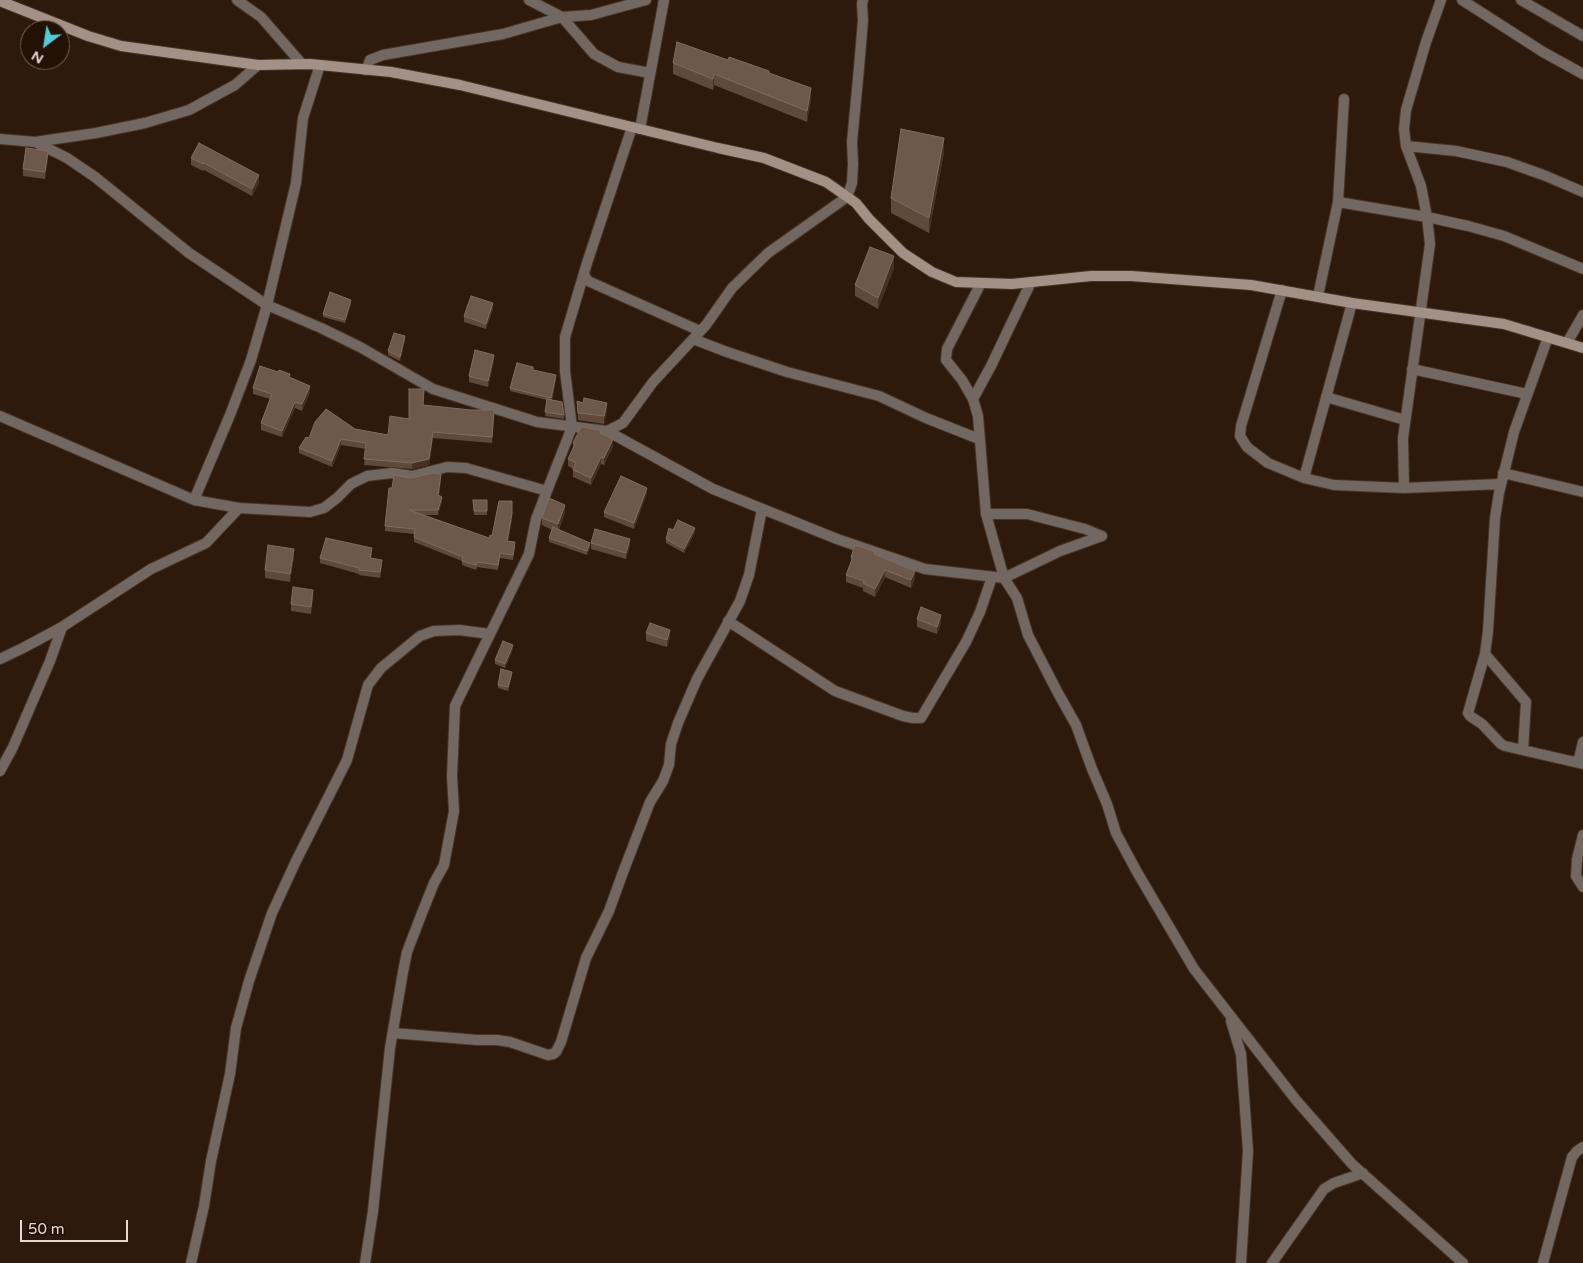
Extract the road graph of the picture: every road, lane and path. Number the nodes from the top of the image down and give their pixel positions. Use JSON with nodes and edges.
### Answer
{"nodes":[{"id":1,"x":236,"y":0,"type":"edge"},
{"id":2,"x":529,"y":0,"type":"edge"},
{"id":3,"x":646,"y":0,"type":"edge"},
{"id":4,"x":664,"y":0,"type":"edge"},
{"id":5,"x":863,"y":0,"type":"edge"},
{"id":6,"x":1441,"y":0,"type":"edge"},
{"id":7,"x":1462,"y":0,"type":"edge"},
{"id":8,"x":1521,"y":0,"type":"edge"},
{"id":9,"x":0,"y":2,"type":"edge"},
{"id":10,"x":562,"y":17,"type":"junction"},
{"id":11,"x":1583,"y":36,"type":"edge"},
{"id":12,"x":302,"y":64,"type":"junction"},
{"id":13,"x":258,"y":65,"type":"junction"},
{"id":14,"x":320,"y":65,"type":"junction"},
{"id":15,"x":366,"y":70,"type":"junction"},
{"id":16,"x":650,"y":73,"type":"junction"},
{"id":17,"x":1583,"y":74,"type":"edge"},
{"id":18,"x":1344,"y":99,"type":"dead end"},
{"id":19,"x":636,"y":128,"type":"junction"},
{"id":20,"x":0,"y":138,"type":"edge"},
{"id":21,"x":35,"y":142,"type":"junction"},
{"id":22,"x":1406,"y":146,"type":"junction"},
{"id":23,"x":1583,"y":192,"type":"edge"},
{"id":24,"x":847,"y":196,"type":"junction"},
{"id":25,"x":1338,"y":202,"type":"junction"},
{"id":26,"x":1427,"y":217,"type":"junction"},
{"id":27,"x":1583,"y":269,"type":"edge"},
{"id":28,"x":584,"y":275,"type":"junction"},
{"id":29,"x":1031,"y":282,"type":"junction"},
{"id":30,"x":981,"y":283,"type":"junction"},
{"id":31,"x":1282,"y":290,"type":"junction"},
{"id":32,"x":1318,"y":296,"type":"junction"},
{"id":33,"x":1352,"y":303,"type":"junction"},
{"id":34,"x":267,"y":305,"type":"junction"},
{"id":35,"x":1420,"y":312,"type":"junction"},
{"id":36,"x":1583,"y":315,"type":"edge"},
{"id":37,"x":697,"y":335,"type":"junction"},
{"id":38,"x":1548,"y":337,"type":"junction"},
{"id":39,"x":1567,"y":343,"type":"junction"},
{"id":40,"x":1583,"y":348,"type":"edge"},
{"id":41,"x":1412,"y":370,"type":"junction"},
{"id":42,"x":1527,"y":394,"type":"junction"},
{"id":43,"x":1326,"y":397,"type":"junction"},
{"id":44,"x":973,"y":400,"type":"junction"},
{"id":45,"x":0,"y":416,"type":"edge"},
{"id":46,"x":1405,"y":420,"type":"junction"},
{"id":47,"x":572,"y":427,"type":"junction"},
{"id":48,"x":607,"y":431,"type":"junction"},
{"id":49,"x":979,"y":439,"type":"junction"},
{"id":50,"x":1503,"y":473,"type":"junction"},
{"id":51,"x":1304,"y":478,"type":"junction"},
{"id":52,"x":1501,"y":484,"type":"junction"},
{"id":53,"x":1404,"y":488,"type":"junction"},
{"id":54,"x":547,"y":491,"type":"junction"},
{"id":55,"x":1583,"y":492,"type":"edge"},
{"id":56,"x":194,"y":500,"type":"junction"},
{"id":57,"x":239,"y":508,"type":"junction"},
{"id":58,"x":762,"y":509,"type":"junction"},
{"id":59,"x":986,"y":514,"type":"junction"},
{"id":60,"x":992,"y":577,"type":"junction"},
{"id":61,"x":1004,"y":578,"type":"junction"},
{"id":62,"x":728,"y":621,"type":"junction"},
{"id":63,"x":62,"y":627,"type":"junction"},
{"id":64,"x":490,"y":634,"type":"junction"},
{"id":65,"x":1485,"y":654,"type":"junction"},
{"id":66,"x":0,"y":658,"type":"edge"},
{"id":67,"x":1583,"y":742,"type":"edge"},
{"id":68,"x":1523,"y":750,"type":"junction"},
{"id":69,"x":1581,"y":764,"type":"edge"},
{"id":70,"x":0,"y":771,"type":"edge"},
{"id":71,"x":1583,"y":835,"type":"edge"},
{"id":72,"x":1583,"y":887,"type":"edge"},
{"id":73,"x":1230,"y":1015,"type":"junction"},
{"id":74,"x":393,"y":1033,"type":"junction"},
{"id":75,"x":1583,"y":1147,"type":"edge"},
{"id":76,"x":1363,"y":1173,"type":"junction"},
{"id":77,"x":191,"y":1263,"type":"edge"},
{"id":78,"x":366,"y":1263,"type":"edge"},
{"id":79,"x":1241,"y":1263,"type":"edge"},
{"id":80,"x":1272,"y":1263,"type":"edge"},
{"id":81,"x":1463,"y":1263,"type":"edge"},
{"id":82,"x":1544,"y":1263,"type":"edge"}],
"edges":[{"from":1,"to":12,"type":"street"},
{"from":2,"to":10,"type":"street"},
{"from":3,"to":10,"type":"street"},
{"from":4,"to":16,"type":"street"},
{"from":5,"to":24,"type":"street"},
{"from":6,"to":22,"type":"street"},
{"from":7,"to":17,"type":"street"},
{"from":8,"to":11,"type":"street"},
{"from":9,"to":13,"type":"street"},
{"from":10,"to":15,"type":"street"},
{"from":10,"to":16,"type":"street"},
{"from":12,"to":13,"type":"street"},
{"from":12,"to":14,"type":"street"},
{"from":13,"to":21,"type":"street"},
{"from":14,"to":15,"type":"street"},
{"from":14,"to":34,"type":"street"},
{"from":15,"to":19,"type":"street"},
{"from":16,"to":19,"type":"street"},
{"from":18,"to":25,"type":"street"},
{"from":19,"to":24,"type":"street"},
{"from":19,"to":28,"type":"street"},
{"from":20,"to":21,"type":"street"},
{"from":21,"to":34,"type":"street"},
{"from":22,"to":23,"type":"street"},
{"from":22,"to":26,"type":"street"},
{"from":24,"to":30,"type":"street"},
{"from":24,"to":37,"type":"street"},
{"from":25,"to":26,"type":"street"},
{"from":25,"to":32,"type":"street"},
{"from":26,"to":27,"type":"street"},
{"from":26,"to":35,"type":"street"},
{"from":28,"to":37,"type":"street"},
{"from":28,"to":47,"type":"street"},
{"from":29,"to":30,"type":"street"},
{"from":29,"to":31,"type":"street"},
{"from":29,"to":44,"type":"street"},
{"from":30,"to":44,"type":"street"},
{"from":31,"to":32,"type":"street"},
{"from":31,"to":51,"type":"street"},
{"from":32,"to":33,"type":"street"},
{"from":33,"to":35,"type":"street"},
{"from":33,"to":43,"type":"street"},
{"from":34,"to":47,"type":"street"},
{"from":34,"to":56,"type":"street"},
{"from":35,"to":38,"type":"street"},
{"from":35,"to":41,"type":"street"},
{"from":36,"to":39,"type":"street"},
{"from":37,"to":48,"type":"street"},
{"from":37,"to":49,"type":"street"},
{"from":38,"to":39,"type":"street"},
{"from":38,"to":42,"type":"street"},
{"from":39,"to":40,"type":"street"},
{"from":41,"to":42,"type":"street"},
{"from":41,"to":46,"type":"street"},
{"from":42,"to":50,"type":"street"},
{"from":43,"to":46,"type":"street"},
{"from":43,"to":51,"type":"street"},
{"from":44,"to":49,"type":"street"},
{"from":45,"to":56,"type":"street"},
{"from":46,"to":53,"type":"street"},
{"from":47,"to":48,"type":"street"},
{"from":47,"to":54,"type":"street"},
{"from":48,"to":58,"type":"street"},
{"from":49,"to":59,"type":"street"},
{"from":50,"to":52,"type":"street"},
{"from":50,"to":55,"type":"street"},
{"from":51,"to":53,"type":"street"},
{"from":52,"to":53,"type":"street"},
{"from":52,"to":65,"type":"street"},
{"from":54,"to":57,"type":"street"},
{"from":54,"to":64,"type":"street"},
{"from":56,"to":57,"type":"street"},
{"from":57,"to":63,"type":"street"},
{"from":58,"to":60,"type":"street"},
{"from":58,"to":62,"type":"street"},
{"from":59,"to":61,"type":"street"},
{"from":59,"to":61,"type":"street"},
{"from":60,"to":61,"type":"street"},
{"from":60,"to":62,"type":"street"},
{"from":61,"to":73,"type":"street"},
{"from":62,"to":74,"type":"street"},
{"from":63,"to":66,"type":"street"},
{"from":63,"to":70,"type":"street"},
{"from":64,"to":74,"type":"street"},
{"from":64,"to":77,"type":"street"},
{"from":65,"to":68,"type":"street"},
{"from":65,"to":68,"type":"street"},
{"from":67,"to":69,"type":"street"},
{"from":68,"to":69,"type":"street"},
{"from":71,"to":72,"type":"street"},
{"from":73,"to":76,"type":"street"},
{"from":73,"to":79,"type":"street"},
{"from":74,"to":78,"type":"street"},
{"from":75,"to":82,"type":"street"},
{"from":76,"to":80,"type":"street"},
{"from":76,"to":81,"type":"street"}]}
